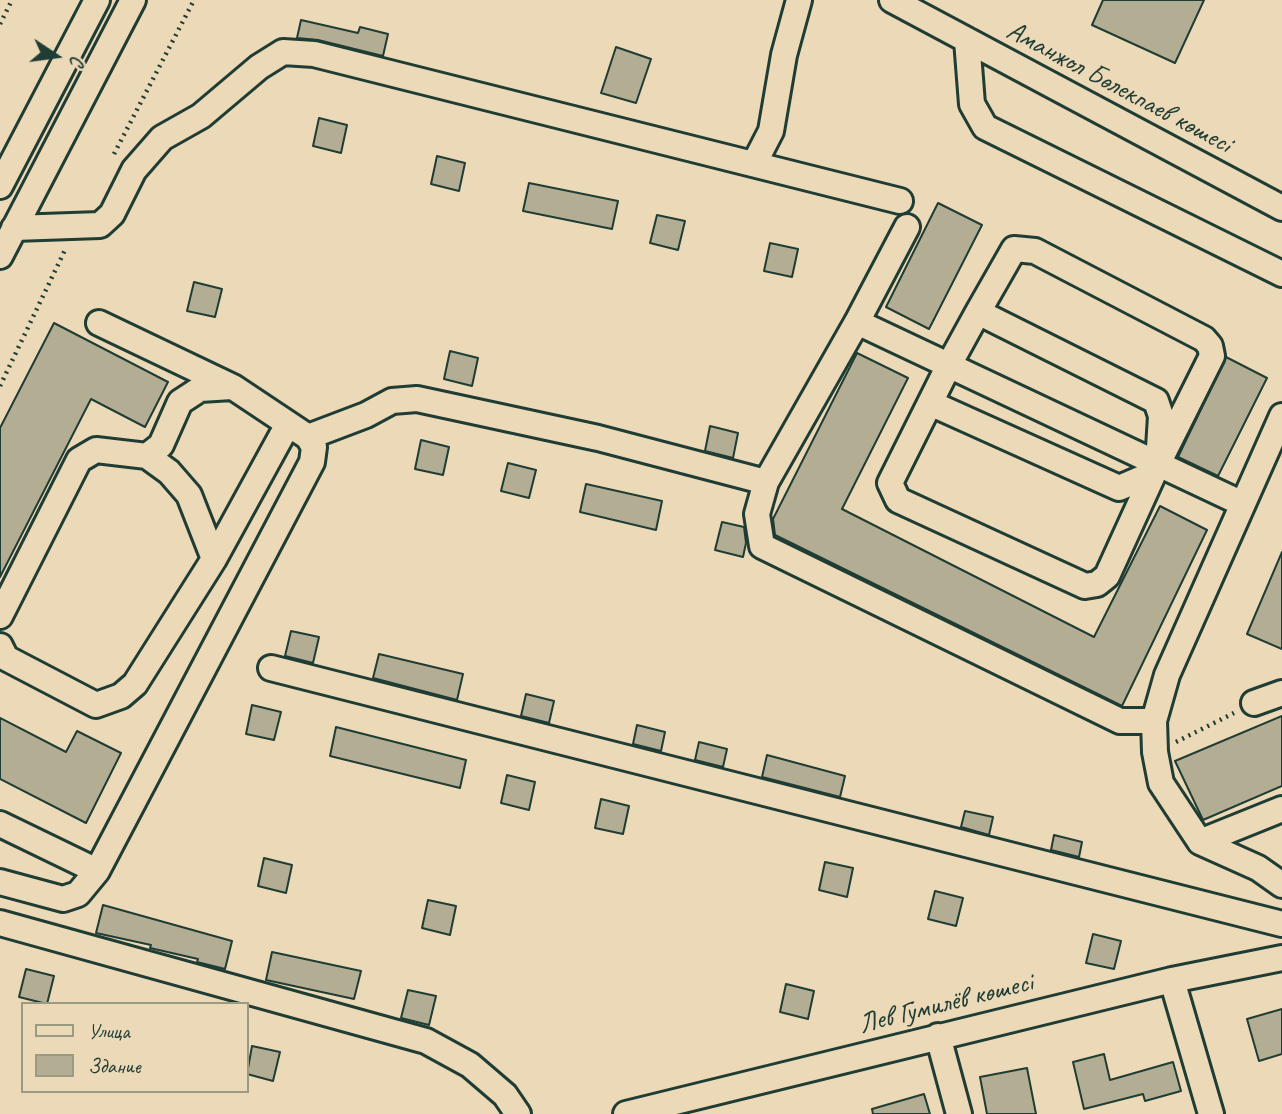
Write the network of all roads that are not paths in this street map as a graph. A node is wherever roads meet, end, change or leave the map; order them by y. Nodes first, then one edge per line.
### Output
1 (96, 0) edge
2 (134, 0) edge
3 (799, 0) edge
4 (892, 0) edge
5 (967, 40) junction
6 (754, 164) junction
7 (0, 186) edge
8 (900, 201) dead end
9 (1282, 208) edge
10 (907, 227) dead end
11 (14, 228) junction
12 (0, 256) edge
13 (1282, 274) edge
14 (978, 312) junction
15 (857, 322) junction
16 (99, 323) dead end
17 (950, 363) junction
18 (233, 387) junction
19 (930, 403) junction
20 (1282, 416) edge
21 (298, 430) junction
22 (148, 456) junction
23 (1156, 469) junction
24 (766, 482) junction
25 (1243, 504) junction
26 (214, 559) junction
27 (0, 616) edge
28 (0, 646) edge
29 (271, 668) dead end
30 (1282, 693) edge
31 (1254, 704) road end
32 (1154, 720) junction
33 (1282, 809) edge
34 (0, 824) edge
35 (1200, 842) junction
36 (97, 872) junction
37 (0, 882) edge
38 (1282, 885) edge
39 (0, 923) edge
40 (1282, 924) edge
41 (1282, 958) edge
42 (1172, 980) junction
43 (938, 1036) junction
44 (518, 1114) edge
45 (629, 1114) edge
46 (959, 1114) edge
47 (1211, 1114) edge

1 - 7 street
2 - 11 street
3 - 6 street
4 - 5 street, Аманжол Бөлекпаев көшесі
5 - 9 street, Аманжол Бөлекпаев көшесі
5 - 13 street
6 - 8 street
6 - 11 street
10 - 15 street
11 - 12 street
14 - 17 street
14 - 23 street
14 - 23 street
15 - 17 street
15 - 24 street
16 - 18 street
17 - 19 street
17 - 23 street
18 - 21 street
18 - 22 street
19 - 23 street
19 - 23 street
20 - 25 street
21 - 24 street
21 - 26 street
21 - 36 street
22 - 26 street
22 - 27 street
23 - 25 street
24 - 32 street
25 - 32 street
26 - 28 street
29 - 40 street
30 - 31 street
32 - 35 street
33 - 35 street
34 - 36 street
35 - 38 street
36 - 37 street
39 - 44 street
41 - 42 street, Лев Гумилёв көшесі
42 - 43 street, Лев Гумилёв көшесі
42 - 47 street
43 - 45 street, Лев Гумилёв көшесі
43 - 46 street

